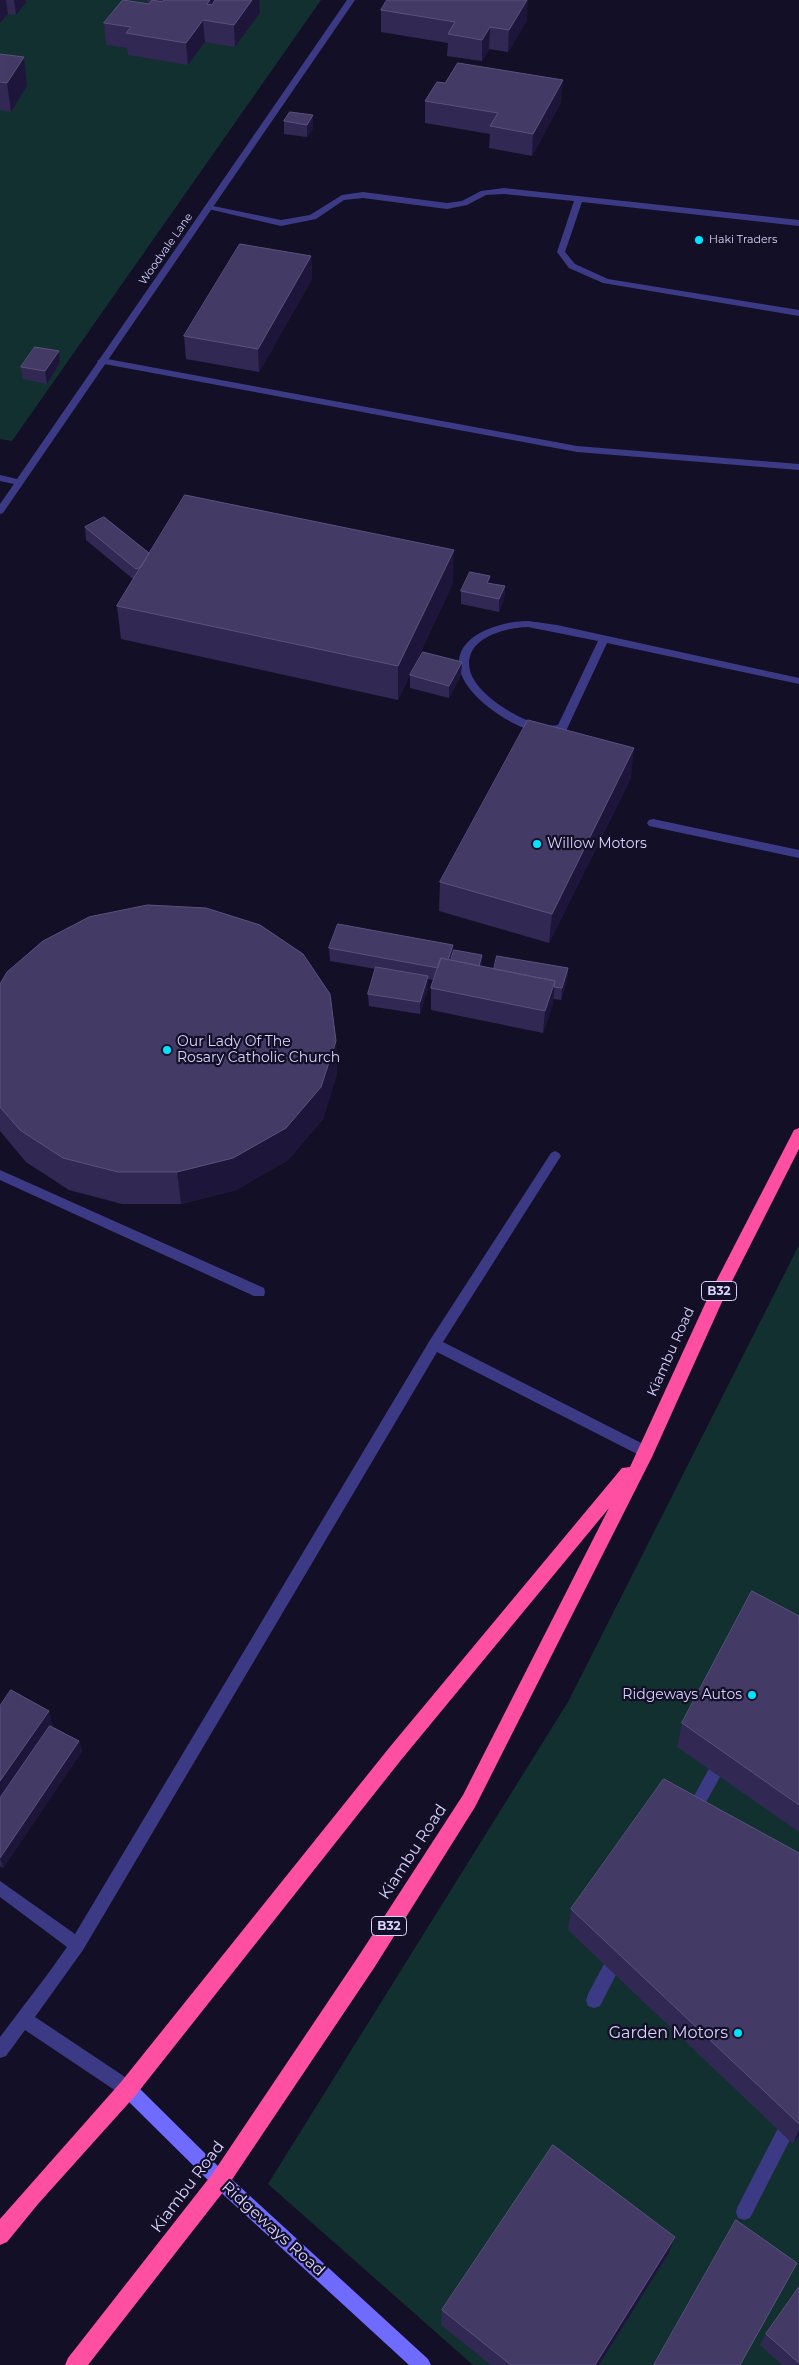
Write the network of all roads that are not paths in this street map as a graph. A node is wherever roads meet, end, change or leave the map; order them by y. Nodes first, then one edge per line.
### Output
1 (350, 0) edge
2 (579, 199) junction
3 (208, 208) junction
4 (799, 223) edge
5 (799, 313) edge
6 (102, 361) junction
7 (799, 467) edge
8 (0, 478) edge
9 (18, 482) junction
10 (0, 511) edge
11 (604, 639) junction
12 (799, 681) edge
13 (653, 823) dead end
14 (799, 854) edge
15 (799, 1134) edge
16 (555, 1156) dead end
17 (0, 1175) edge
18 (259, 1292) dead end
19 (435, 1344) junction
20 (646, 1452) junction
21 (727, 1750) edge
22 (685, 1828) edge
23 (0, 1888) edge
24 (625, 1940) edge
25 (76, 1945) junction
26 (594, 2000) dead end
27 (24, 2020) junction
28 (0, 2050) edge
29 (128, 2089) junction
30 (799, 2105) edge
31 (220, 2180) junction
32 (744, 2212) dead end
33 (0, 2235) edge
34 (76, 2364) edge
35 (422, 2365) edge

1 - 3 street, Woodvale Lane
2 - 3 street
2 - 4 street
2 - 5 street
3 - 6 street, Woodvale Lane
6 - 7 street
6 - 9 street, Woodvale Lane
8 - 9 street
9 - 10 street, Woodvale Lane
11 - 11 street
11 - 12 street
13 - 14 street
15 - 20 highway, Kiambu Road / B32
16 - 19 street
17 - 18 street
19 - 20 street
19 - 25 street
20 - 29 highway, Kiambu Road / B32
20 - 31 highway, Kiambu Road / B32
21 - 22 street
23 - 25 street
24 - 26 street
25 - 27 street
27 - 28 street
27 - 29 street
29 - 31 street, Ridgeways Road
29 - 33 highway, Kiambu Road / B32
30 - 32 street
31 - 34 highway, Kiambu Road / B32
31 - 35 street, Ridgeways Road

